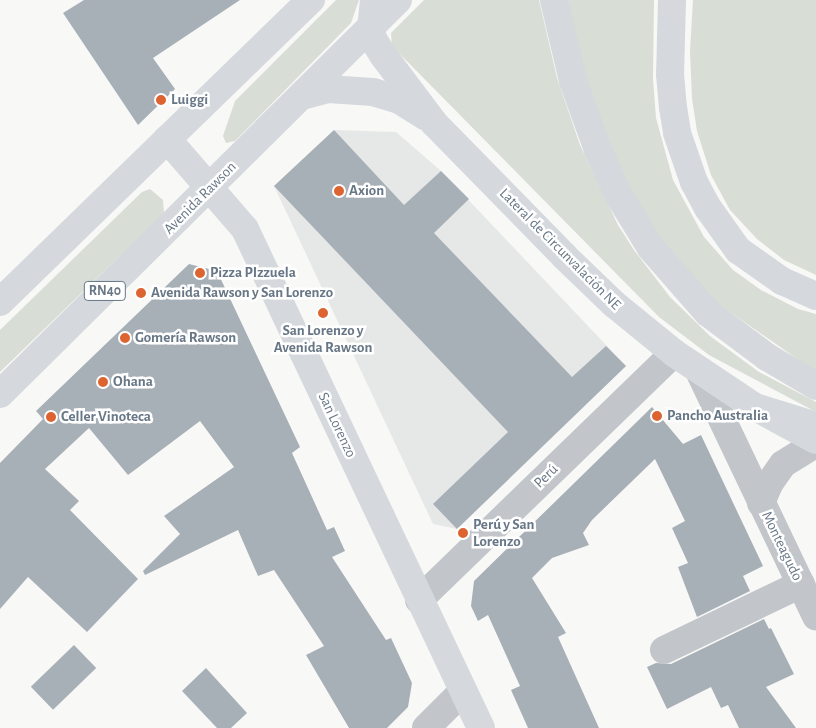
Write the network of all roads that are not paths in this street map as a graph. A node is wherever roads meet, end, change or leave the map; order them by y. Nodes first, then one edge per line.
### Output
1 (311, 0) edge
2 (374, 0) edge
3 (398, 0) edge
4 (554, 0) edge
5 (672, 0) edge
6 (371, 27) junction
7 (302, 96) junction
8 (434, 123) junction
9 (167, 139) junction
10 (210, 188) junction
11 (816, 296) edge
12 (0, 302) edge
13 (674, 353) junction
14 (699, 371) junction
15 (816, 386) edge
16 (0, 394) edge
17 (755, 407) junction
18 (816, 426) edge
19 (816, 441) edge
20 (761, 502) junction
21 (801, 584) junction
22 (419, 600) junction
23 (816, 616) edge
24 (664, 650) dead end
25 (463, 691) junction
26 (426, 728) edge
27 (481, 728) edge

1 - 9 main road
2 - 6 main road, Lateral de Circunvalación NE
3 - 6 main road, Avenida Rawson / RN40
4 - 15 main road
5 - 11 main road
6 - 7 main road, Avenida Rawson / RN40
6 - 8 main road, Lateral de Circunvalación NE
7 - 8 main road
7 - 10 main road, Avenida Rawson / RN40
8 - 13 main road, Lateral de Circunvalación NE
9 - 10 main road, San Lorenzo
9 - 12 main road
10 - 16 main road, Avenida Rawson / RN40
10 - 22 main road, San Lorenzo
13 - 14 main road, Lateral de Circunvalación NE
13 - 22 street, Perú
14 - 17 main road, Lateral de Circunvalación NE
14 - 20 street, Monteagudo
17 - 18 main road
17 - 19 main road, Lateral de Circunvalación NE
19 - 20 street, Monteagudo
20 - 21 street, Monteagudo
21 - 23 street, Monteagudo
21 - 24 street
22 - 25 main road, San Lorenzo
25 - 26 street
25 - 27 main road, San Lorenzo

